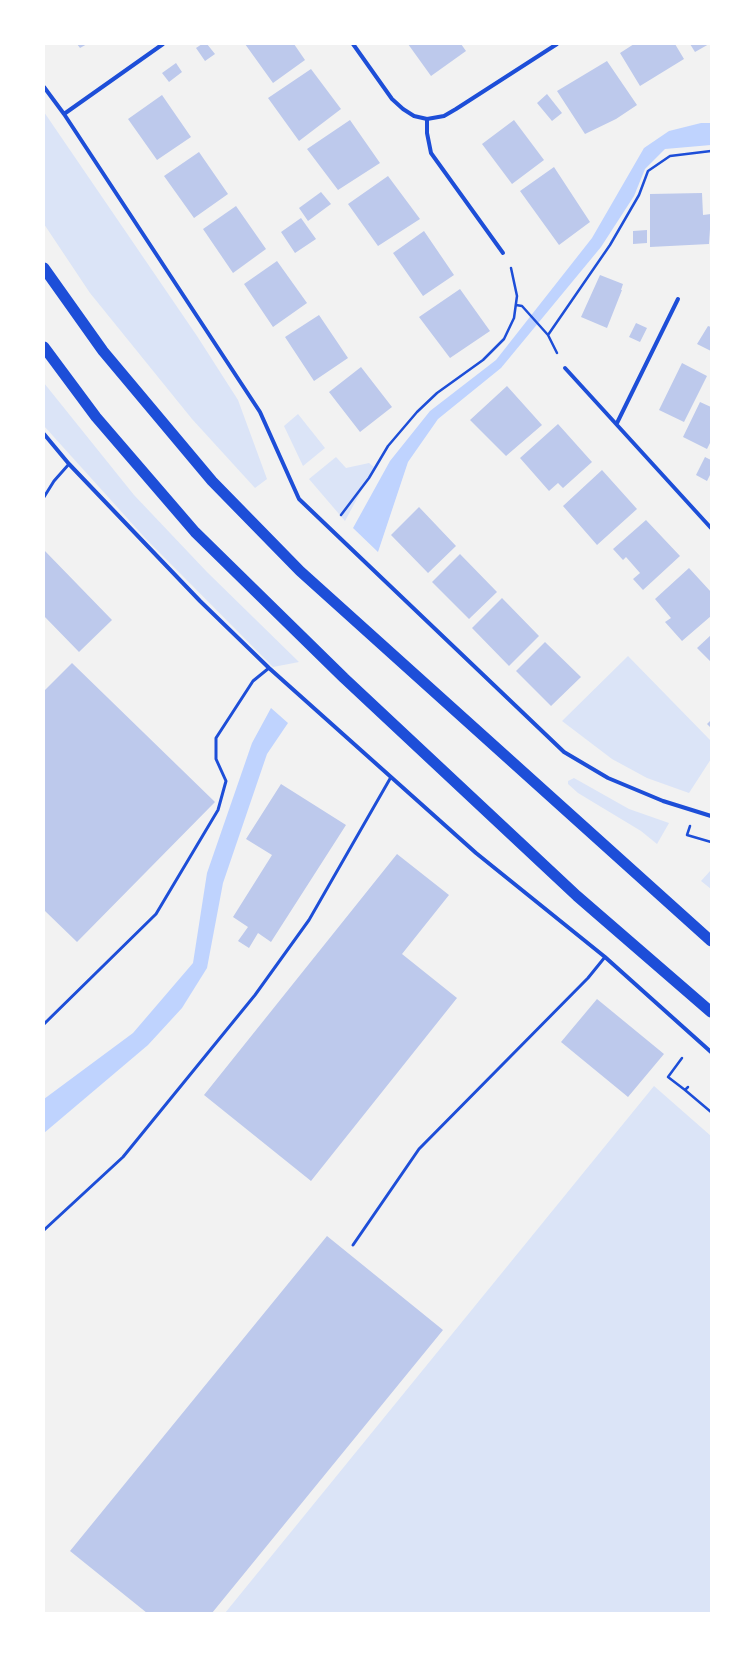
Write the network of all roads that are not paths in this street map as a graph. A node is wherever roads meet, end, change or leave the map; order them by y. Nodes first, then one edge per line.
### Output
1 (163, 44) edge
2 (353, 44) edge
3 (557, 44) edge
4 (44, 87) edge
5 (64, 114) junction
6 (427, 119) junction
7 (503, 253) road end
8 (44, 268) edge
9 (678, 299) dead end
10 (44, 347) edge
11 (565, 368) road end
12 (617, 423) junction
13 (44, 434) edge
14 (69, 464) junction
15 (44, 496) edge
16 (711, 528) edge
17 (269, 668) junction
18 (390, 777) junction
19 (711, 816) edge
20 (711, 941) edge
21 (605, 957) junction
22 (711, 1012) edge
23 (44, 1024) edge
24 (711, 1052) edge
25 (44, 1230) edge
26 (353, 1245) dead end

1 - 5 street
2 - 6 street
3 - 6 street
4 - 5 street
5 - 19 street
6 - 7 street
8 - 20 highway
9 - 12 street
10 - 22 highway
11 - 12 street
12 - 16 street
13 - 14 street
14 - 15 lane
14 - 17 street
17 - 18 street
17 - 23 lane
18 - 21 street
18 - 25 lane
21 - 24 street
21 - 26 lane

